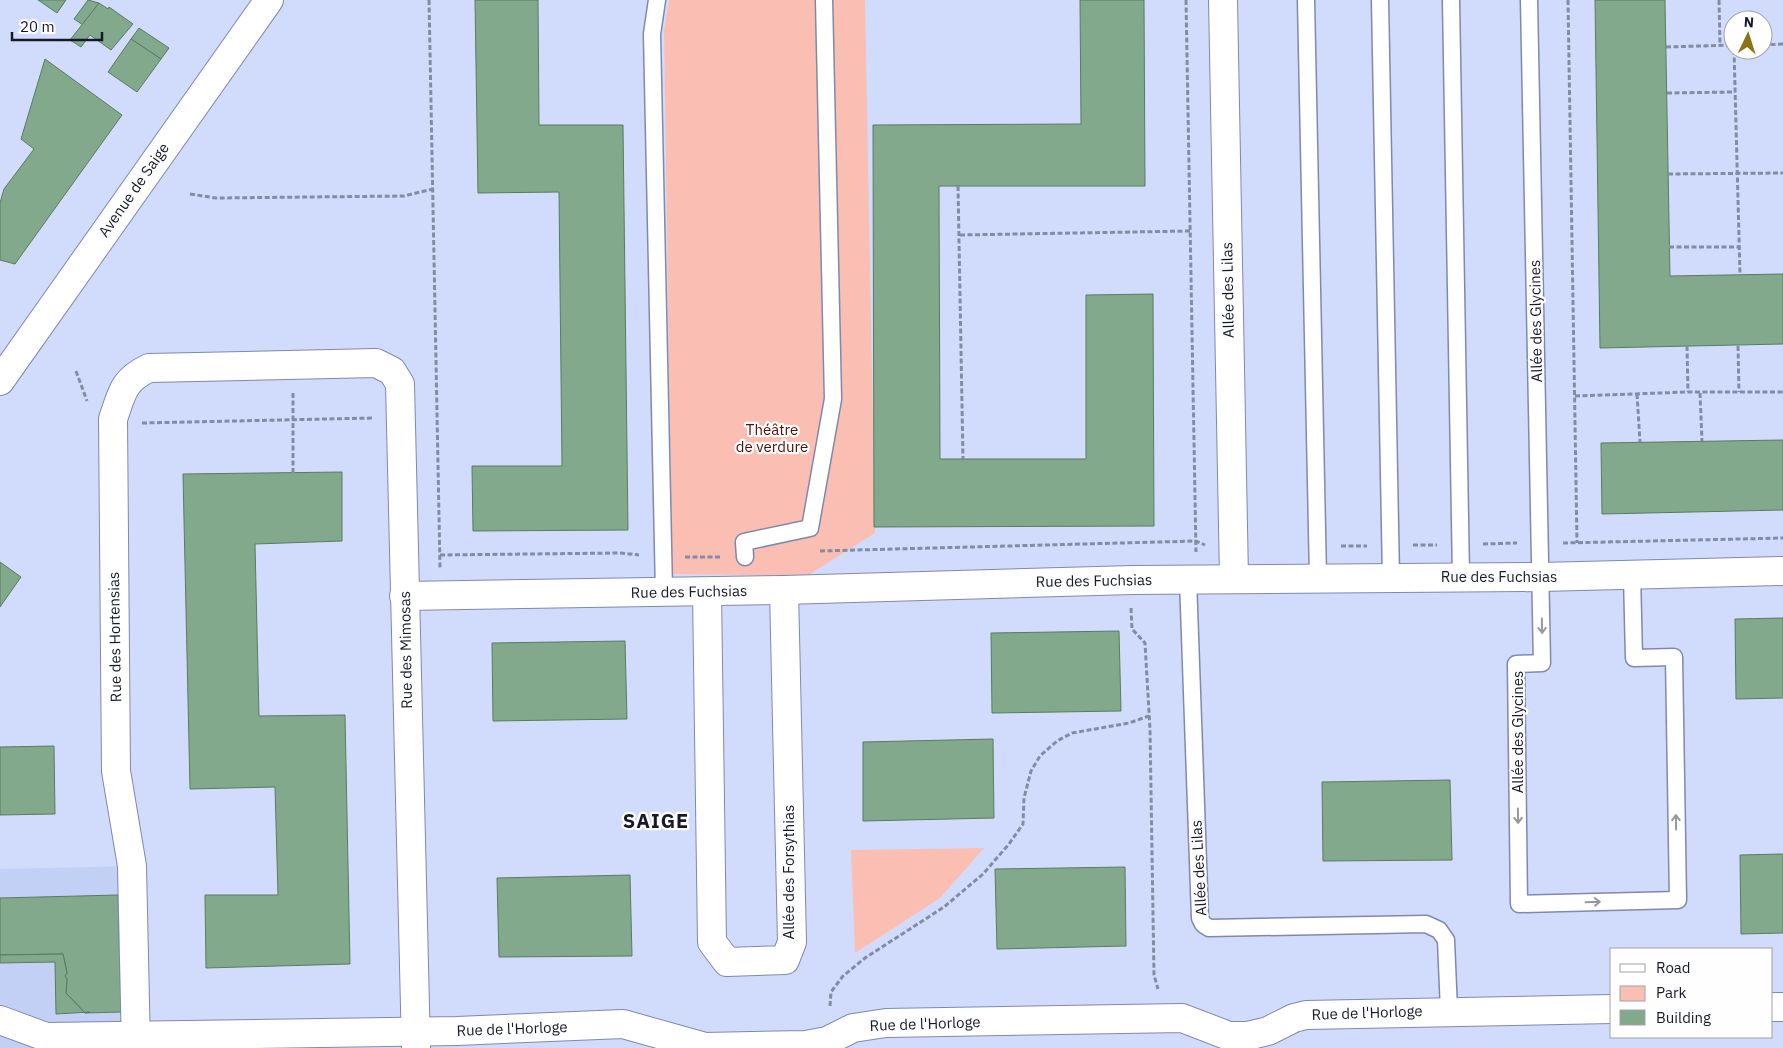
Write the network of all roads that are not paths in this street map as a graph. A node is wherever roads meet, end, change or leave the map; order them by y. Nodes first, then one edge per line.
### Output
1 (269, 0) edge
2 (657, 0) edge
3 (824, 0) edge
4 (1223, 0) edge
5 (1306, 0) edge
6 (1380, 0) edge
7 (1451, 0) edge
8 (1529, 0) edge
9 (285, 365) joint
10 (0, 381) edge
11 (745, 557) dead end
12 (1783, 571) edge
13 (1632, 575) junction
14 (1461, 577) junction
15 (1541, 577) junction
16 (1318, 578) junction
17 (1391, 578) junction
18 (1193, 579) junction
19 (1234, 579) junction
20 (784, 590) junction
21 (664, 592) junction
22 (707, 592) junction
23 (404, 596) junction
24 (1610, 1009) edge
25 (1449, 1011) junction
26 (0, 1020) edge
27 (415, 1040) edge
28 (136, 1042) edge

1 - 10 street, Avenue de Saige
2 - 21 lane
3 - 11 lane
4 - 19 street, Allée des Lilas
5 - 16 lane
6 - 17 lane
7 - 14 lane
8 - 15 lane, Allée des Glycines
9 - 23 street, Rue des Mimosas
9 - 28 street, Rue des Hortensias
12 - 13 street, Rue des Fuchsias
13 - 15 street, Rue des Fuchsias
15 -> 13 lane, Allée des Glycines
14 - 15 street, Rue des Fuchsias
14 - 17 street, Rue des Fuchsias
16 - 17 street, Rue des Fuchsias
16 - 19 street, Rue des Fuchsias
18 - 19 street, Rue des Fuchsias
18 - 20 street, Rue des Fuchsias
18 - 25 lane, Allée des Lilas
20 - 22 street, Rue des Fuchsias
20 - 22 street, Allée des Forsythias
21 - 22 street, Rue des Fuchsias
21 - 23 street, Rue des Fuchsias
23 - 27 street, Rue des Mimosas
24 - 25 street, Rue de l'Horloge
25 - 27 street, Rue de l'Horloge
26 - 28 street, Rue de l'Horloge
27 - 28 street, Rue de l'Horloge

